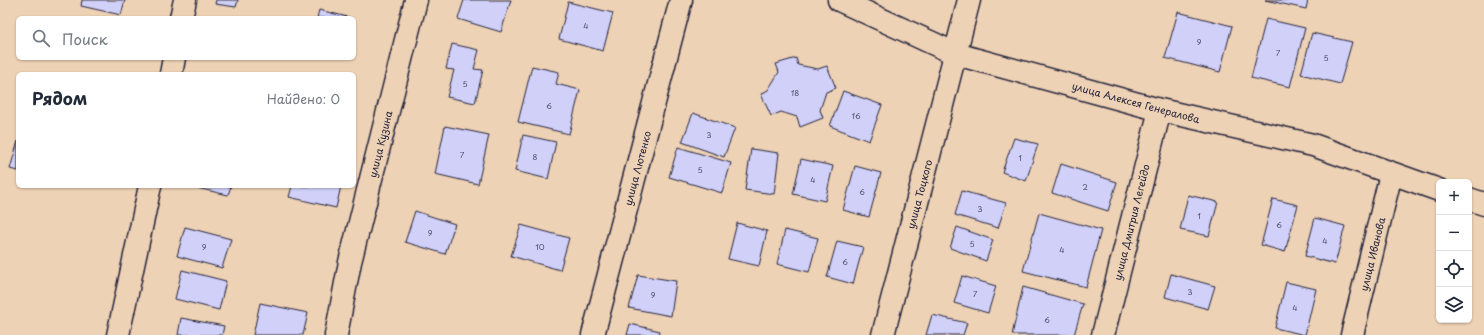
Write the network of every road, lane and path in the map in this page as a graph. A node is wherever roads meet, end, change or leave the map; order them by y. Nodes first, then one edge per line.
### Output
1 (185, 0) edge
2 (416, 0) edge
3 (682, 0) edge
4 (839, 0) edge
5 (969, 0) edge
6 (181, 16) edge
7 (956, 54) junction
8 (174, 60) edge
9 (171, 72) edge
10 (1160, 110) junction
11 (1392, 174) junction
12 (150, 188) edge
13 (1436, 189) edge
14 (1472, 200) edge
15 (1484, 204) edge
16 (118, 335) edge
17 (336, 335) edge
18 (593, 335) edge
19 (882, 335) edge
20 (1102, 335) edge
21 (1352, 335) edge

1 - 6 street
2 - 17 street, улица Кузина
3 - 18 street, улица Лютенко
4 - 7 street, улица Алексея Генералова
5 - 7 street, улица Тоцкого
7 - 10 street, улица Алексея Генералова
7 - 19 street, улица Тоцкого
8 - 9 street
10 - 11 street, улица Алексея Генералова
10 - 20 street, улица Дмитрия Легейдо
11 - 13 street, улица Алексея Генералова
11 - 21 street, улица Иванова
12 - 16 street
14 - 15 street

